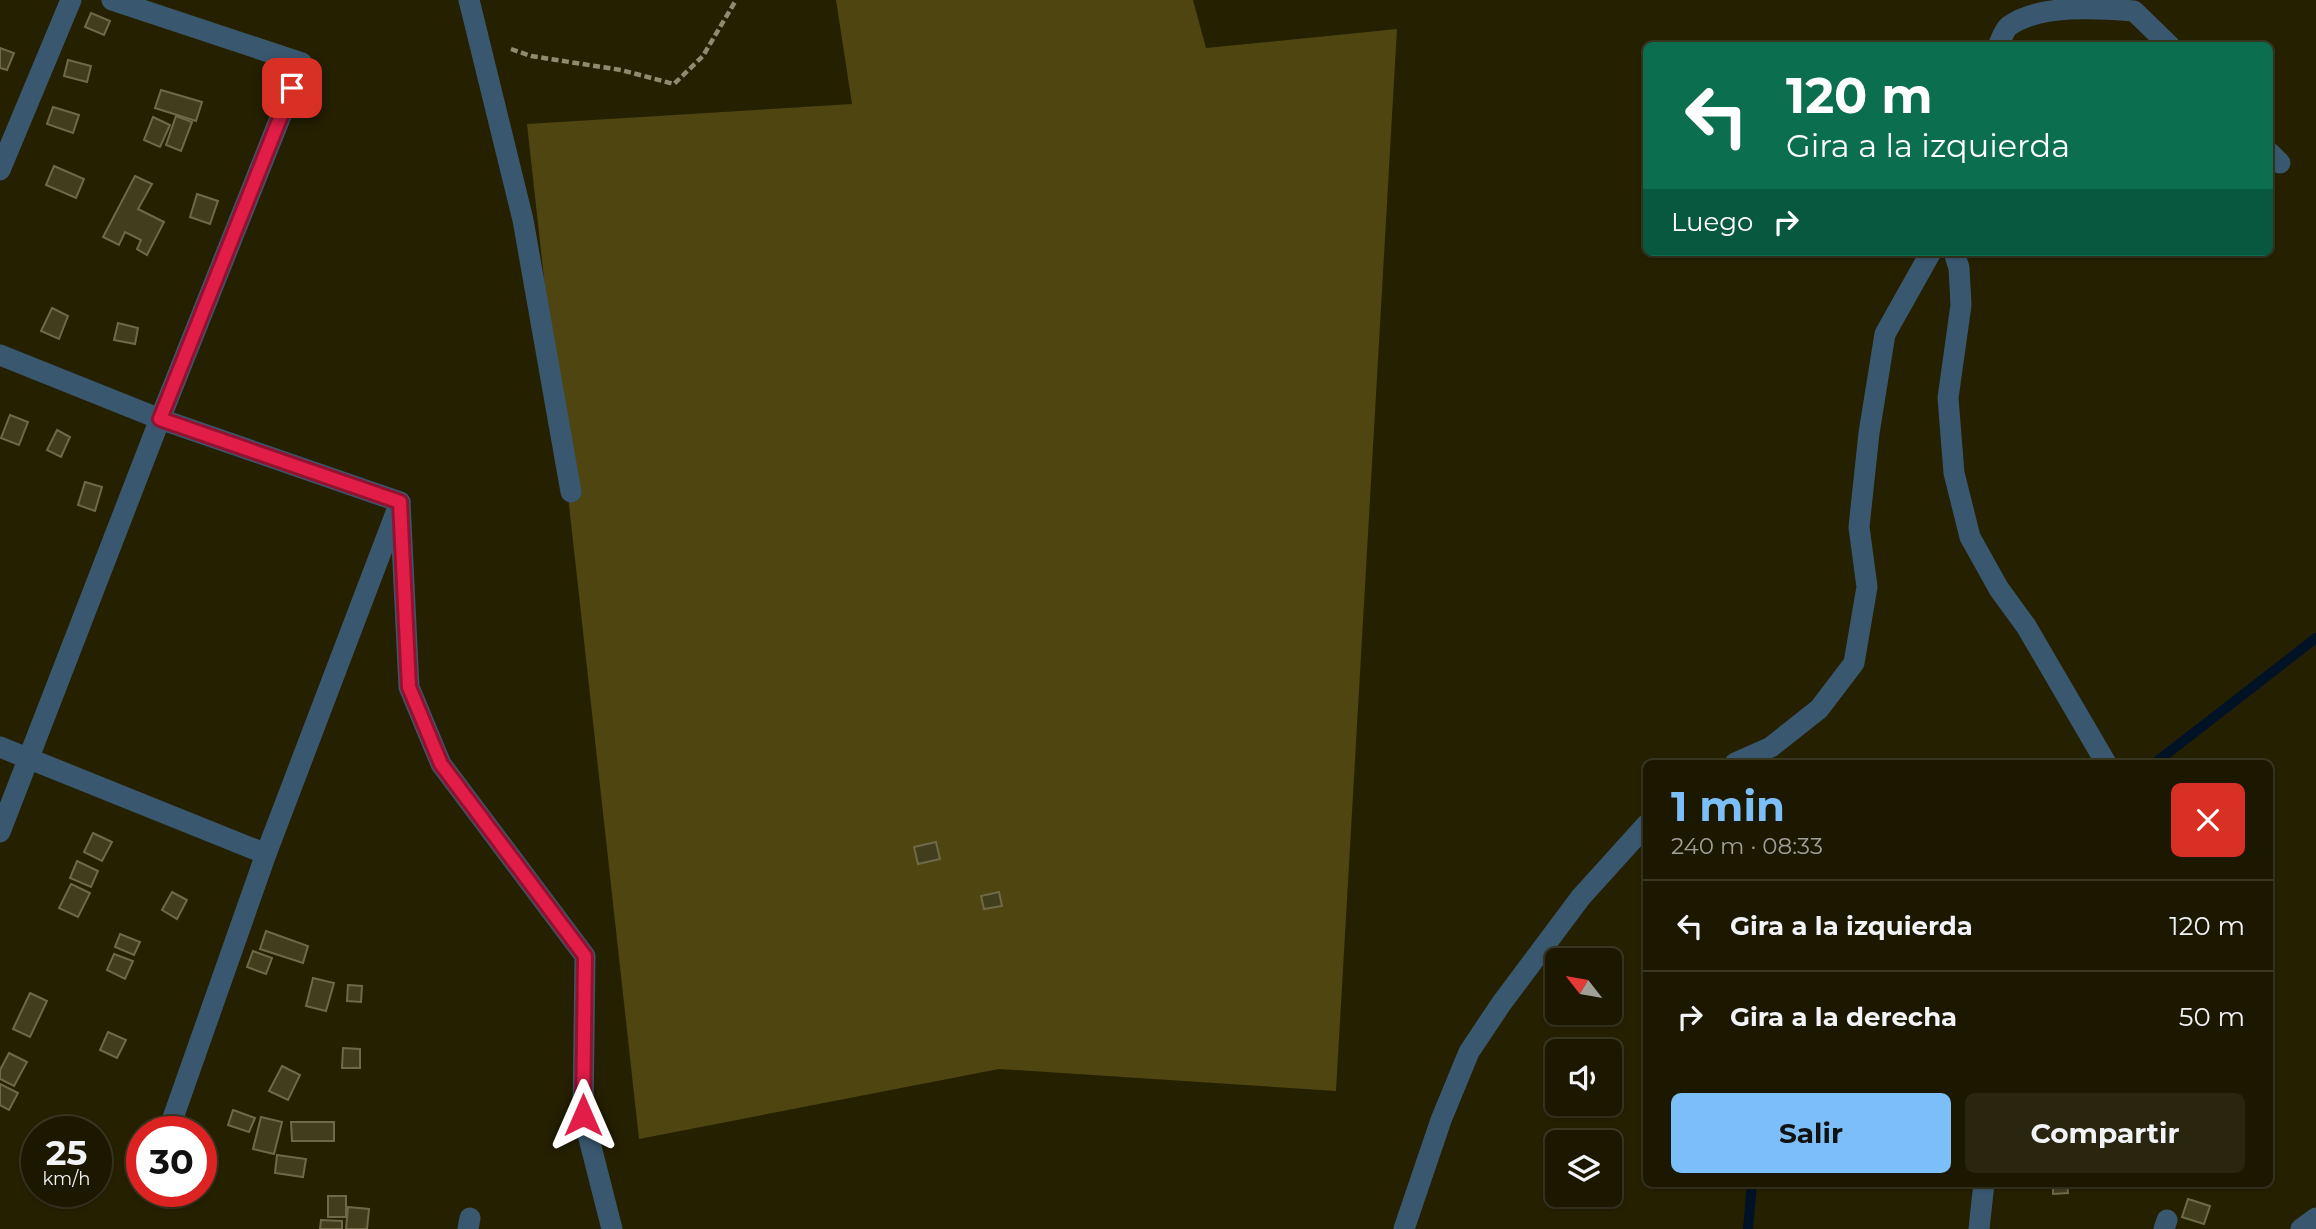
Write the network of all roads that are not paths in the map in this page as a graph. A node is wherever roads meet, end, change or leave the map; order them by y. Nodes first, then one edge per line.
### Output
1 (71, 0) edge
2 (112, 0) edge
3 (469, 0) edge
4 (2000, 42) edge
5 (2166, 42) edge
6 (0, 170) edge
7 (1929, 256) edge
8 (1955, 256) edge
9 (0, 355) edge
10 (160, 419) junction
11 (571, 492) dead end
12 (400, 502) junction
13 (0, 747) edge
14 (27, 759) junction
15 (1742, 760) edge
16 (2104, 760) edge
17 (1643, 828) edge
18 (0, 832) edge
19 (267, 854) junction
20 (174, 1116) edge
21 (1984, 1187) edge
22 (2316, 1218) edge
23 (612, 1229) edge
24 (1404, 1229) edge
25 (1979, 1229) edge
26 (2301, 1229) edge

1 - 6 street
2 - 10 street
3 - 11 street
4 - 5 street
7 - 15 street
8 - 16 street
9 - 10 street
10 - 12 street
10 - 14 street
12 - 19 street
12 - 23 street
13 - 14 street
14 - 18 street
14 - 19 street
17 - 24 street
19 - 20 street
21 - 25 street
22 - 26 street

